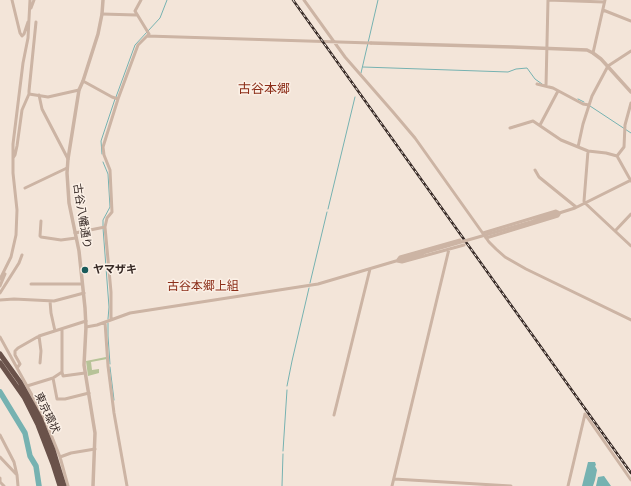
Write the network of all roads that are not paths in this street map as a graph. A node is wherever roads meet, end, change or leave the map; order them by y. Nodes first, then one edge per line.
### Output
1 (12, 0) edge
2 (30, 0) edge
3 (34, 0) edge
4 (103, 0) edge
5 (141, 0) edge
6 (304, 0) edge
7 (548, 0) edge
8 (605, 1) edge
9 (30, 9) junction
10 (603, 10) junction
11 (102, 14) junction
12 (136, 15) junction
13 (30, 18) junction
14 (631, 21) edge
15 (36, 22) dead end
16 (147, 36) junction
17 (335, 42) junction
18 (371, 43) joint
19 (547, 48) junction
20 (631, 51) edge
21 (593, 53) junction
22 (608, 66) junction
23 (83, 81) junction
24 (537, 84) dead end
25 (546, 86) junction
26 (79, 90) junction
27 (558, 91) junction
28 (631, 92) edge
29 (30, 94) junction
30 (38, 95) junction
31 (118, 99) junction
32 (631, 103) edge
33 (589, 105) junction
34 (540, 125) junction
35 (510, 128) dead end
36 (578, 147) junction
37 (588, 151) junction
38 (617, 156) junction
39 (13, 158) junction
40 (68, 159) junction
41 (67, 168) junction
42 (535, 170) dead end
43 (631, 180) edge
44 (25, 188) dead end
45 (585, 203) junction
46 (576, 207) junction
47 (560, 213) junction
48 (631, 214) edge
49 (41, 221) dead end
50 (105, 227) junction
51 (614, 231) junction
52 (75, 233) junction
53 (483, 233) junction
54 (76, 238) junction
55 (486, 238) junction
56 (460, 240) dead end
57 (464, 245) dead end
58 (631, 246) edge
59 (449, 249) junction
60 (22, 255) dead end
61 (397, 261) junction
62 (370, 269) junction
63 (5, 271) junction
64 (0, 279) edge
65 (31, 284) dead end
66 (82, 284) junction
67 (0, 286) edge
68 (0, 293) edge
69 (84, 293) junction
70 (0, 300) edge
71 (50, 301) junction
72 (111, 320) junction
73 (631, 320) edge
74 (86, 321) junction
75 (105, 322) junction
76 (86, 327) junction
77 (62, 328) junction
78 (55, 331) junction
79 (39, 336) junction
80 (0, 338) edge
81 (0, 354) edge
82 (0, 363) edge
83 (40, 363) dead end
84 (17, 368) junction
85 (62, 372) junction
86 (85, 373) junction
87 (53, 378) junction
88 (27, 386) junction
89 (88, 393) junction
90 (334, 415) dead end
91 (0, 435) edge
92 (95, 449) junction
93 (0, 457) edge
94 (57, 461) junction
95 (17, 475) junction
96 (0, 478) edge
97 (394, 479) junction
98 (631, 480) edge
99 (4, 486) edge
100 (18, 486) edge
101 (60, 486) edge
102 (64, 486) edge
103 (68, 486) edge
104 (93, 486) edge
105 (128, 486) edge
106 (392, 486) edge
107 (511, 486) edge
108 (568, 486) edge

1 - 13 street
2 - 9 street
3 - 9 street
4 - 11 street, 古谷八幡通り
5 - 12 street
6 - 17 street
7 - 8 street
7 - 19 street
8 - 10 street
9 - 13 street
10 - 14 street
10 - 21 street
11 - 12 street
11 - 23 street, 古谷八幡通り
12 - 16 street
13 - 39 street
15 - 29 street
16 - 17 street
16 - 31 street
17 - 18 street
17 - 53 street
18 - 19 street
19 - 21 street
19 - 25 street
20 - 22 street
21 - 22 street
22 - 28 street
22 - 33 street
23 - 26 street, 古谷八幡通り
23 - 31 street
24 - 25 street
25 - 27 street
26 - 30 street
26 - 40 street, 古谷八幡通り
27 - 33 street
27 - 34 street
29 - 30 street
29 - 39 street
30 - 40 street
31 - 50 street
32 - 38 street
33 - 36 street
34 - 35 street
34 - 36 street
36 - 37 street
37 - 38 street
37 - 45 street
38 - 43 street
39 - 63 street
40 - 41 street, 古谷八幡通り
41 - 44 street
41 - 52 street, 古谷八幡通り
42 - 46 street
43 - 45 street
45 - 46 street
45 - 51 street
46 - 47 street
47 - 53 street
47 - 55 street
47 - 61 street, bridge
48 - 51 street
49 - 54 street
50 - 52 street
50 - 72 street
51 - 58 street
52 - 54 street, 古谷八幡通り
53 - 55 street
54 - 66 street, 古谷八幡通り
55 - 73 street
56 - 61 street
57 - 59 street
59 - 61 street
59 - 97 street
60 - 68 street
61 - 62 street
62 - 72 street
62 - 90 street
63 - 64 street
63 - 67 street
65 - 66 street
66 - 69 street, 古谷八幡通り
69 - 71 street
69 - 74 street, 古谷八幡通り
70 - 71 street
71 - 78 street
72 - 75 street
74 - 76 street, 古谷八幡通り
74 - 77 street
75 - 76 street
75 - 105 street
76 - 86 street, 古谷八幡通り
77 - 78 street
77 - 85 street
78 - 79 street
79 - 83 street
79 - 84 street
80 - 84 street
81 - 94 highway, 東京環状
82 - 94 highway, 東京環状
84 - 88 street
85 - 86 street
85 - 87 street
86 - 89 street, 古谷八幡通り
87 - 88 street
87 - 89 street
88 - 94 street
89 - 92 street, 古谷八幡通り
91 - 95 street
92 - 94 street
92 - 104 street, 古谷八幡通り
93 - 95 street
94 - 101 highway, 東京環状
94 - 102 highway, 東京環状
94 - 103 street
95 - 100 street
96 - 99 street
97 - 106 street
97 - 107 street
98 - 108 street

